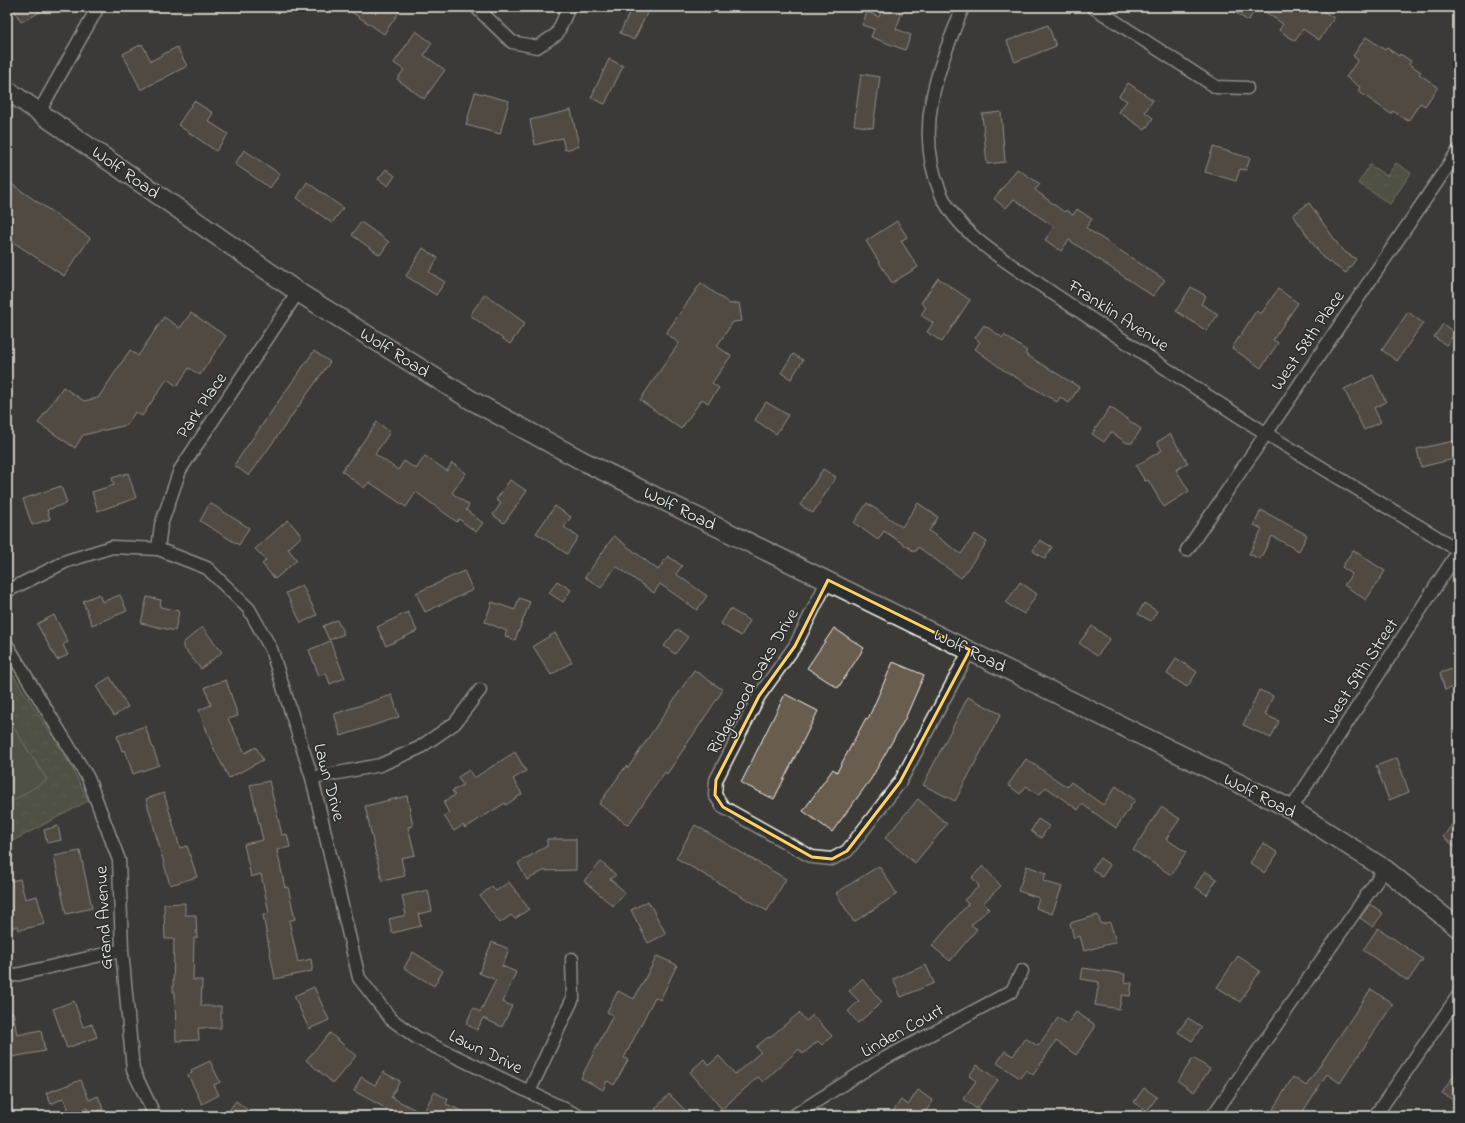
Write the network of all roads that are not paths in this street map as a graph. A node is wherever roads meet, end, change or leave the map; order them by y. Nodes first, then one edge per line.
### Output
1 (98, 7) edge
2 (476, 7) edge
3 (568, 7) edge
4 (963, 7) edge
5 (1094, 7) edge
6 (1247, 88) dead end
7 (7, 90) edge
8 (38, 112) junction
9 (1458, 151) edge
10 (298, 292) junction
11 (1265, 433) junction
12 (158, 550) junction
13 (1187, 550) dead end
14 (1458, 551) edge
15 (828, 580) junction
16 (7, 591) edge
17 (7, 644) edge
18 (970, 650) junction
19 (480, 690) dead end
20 (312, 778) junction
21 (1291, 810) junction
22 (1385, 869) junction
23 (1458, 928) edge
24 (122, 950) junction
25 (572, 959) dead end
26 (1022, 971) dead end
27 (7, 977) edge
28 (1458, 996) edge
29 (529, 1092) junction
30 (1214, 1114) dead end
31 (155, 1116) edge
32 (580, 1116) edge
33 (793, 1116) edge
34 (1375, 1116) edge

1 - 8 street
2 - 3 street
4 - 11 street, Franklin Avenue
5 - 6 street
7 - 8 main road, Wolf Road
8 - 10 main road, Wolf Road
9 - 11 street, West 58th Place
10 - 12 street, Park Place
10 - 15 main road, Wolf Road
11 - 13 street, West 58th Place
11 - 14 street, Franklin Avenue
12 - 16 street, Lawn Drive
12 - 20 street, Lawn Drive
14 - 21 street, West 59th Street
15 - 18 main road, Wolf Road
15 - 18 street, Ridgewood Oaks Drive
17 - 24 street, Grand Avenue
18 - 21 main road, Wolf Road
19 - 20 street
20 - 29 street, Lawn Drive
21 - 22 main road, Wolf Road
22 - 23 main road, Wolf Road
22 - 30 street
24 - 27 street
24 - 31 street, Grand Avenue
25 - 29 street
26 - 33 street, Linden Court
28 - 34 street
29 - 32 street, Lawn Drive

